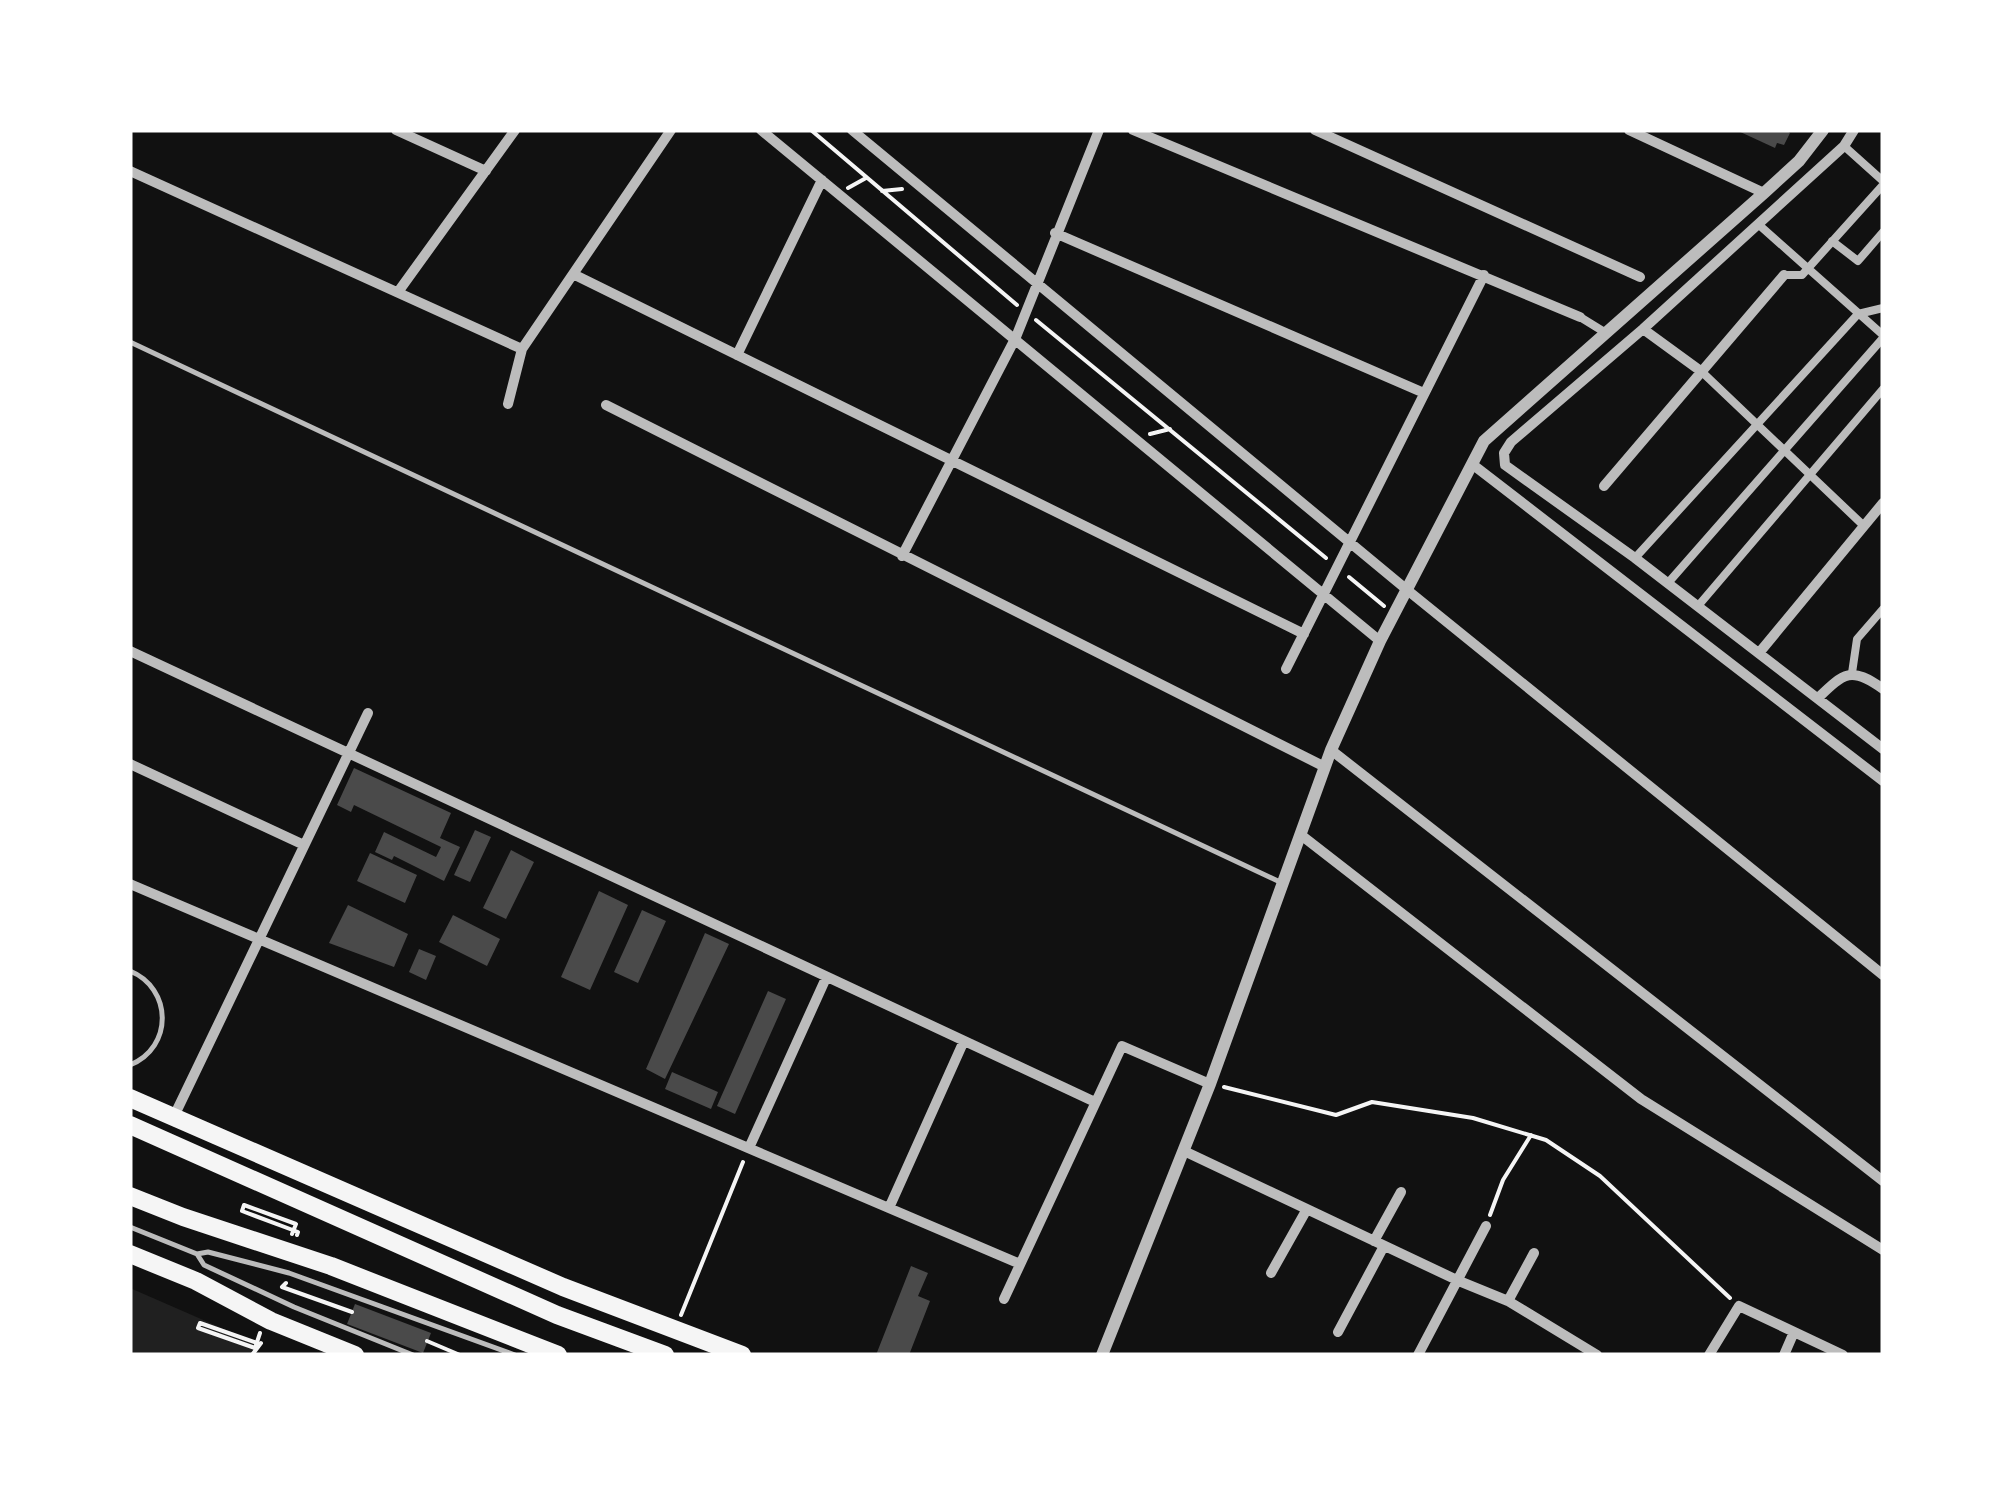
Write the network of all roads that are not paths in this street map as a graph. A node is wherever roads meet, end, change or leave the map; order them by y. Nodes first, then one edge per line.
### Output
1 (396, 130) edge
2 (515, 130) edge
3 (671, 130) edge
4 (761, 130) edge
5 (852, 130) edge
6 (1099, 130) edge
7 (1133, 130) edge
8 (1315, 130) edge
9 (1629, 130) edge
10 (1823, 130) edge
11 (1854, 130) edge
12 (1844, 146) junction
13 (486, 170) junction
14 (130, 171) edge
15 (822, 180) junction
16 (1883, 183) edge
17 (1764, 193) junction
18 (1758, 224) junction
19 (1883, 232) edge
20 (1055, 233) junction
21 (1832, 241) junction
22 (1808, 269) junction
23 (573, 274) junction
24 (1484, 275) junction
25 (1784, 276) joint
26 (1640, 277) joint
27 (1039, 282) junction
28 (1659, 287) junction
29 (398, 292) junction
30 (1883, 308) edge
31 (1858, 314) junction
32 (1580, 318) joint
33 (1643, 329) junction
34 (1606, 333) junction
35 (1883, 336) edge
36 (1016, 337) junction
37 (130, 342) edge
38 (522, 349) junction
39 (737, 355) junction
40 (1702, 372) junction
41 (1883, 389) edge
42 (1424, 392) junction
43 (508, 404) dead end
44 (606, 405) dead end
45 (1757, 424) junction
46 (1784, 450) junction
47 (951, 459) junction
48 (1472, 464) junction
49 (1810, 475) junction
50 (1604, 486) dead end
51 (1883, 504) edge
52 (1864, 526) junction
53 (1350, 542) junction
54 (902, 556) junction
55 (1634, 558) junction
56 (1668, 583) junction
57 (1406, 589) junction
58 (1324, 594) junction
59 (1698, 606) junction
60 (1883, 609) edge
61 (1304, 634) junction
62 (1380, 640) junction
63 (130, 651) edge
64 (1759, 652) junction
65 (1286, 669) dead end
66 (1852, 673) junction
67 (1883, 689) edge
68 (1818, 698) junction
69 (368, 713) dead end
70 (1883, 749) edge
71 (1331, 750) junction
72 (348, 754) junction
73 (130, 764) edge
74 (1325, 767) junction
75 (1883, 781) edge
76 (1301, 835) junction
77 (304, 845) junction
78 (130, 884) edge
79 (1283, 884) junction
80 (259, 940) junction
81 (130, 971) edge
82 (1883, 975) edge
83 (826, 978) junction
84 (963, 1043) junction
85 (130, 1065) edge
86 (1210, 1084) junction
87 (130, 1098) edge
88 (1095, 1102) junction
89 (177, 1110) dead end
90 (130, 1125) edge
91 (130, 1135) edge
92 (749, 1148) junction
93 (1184, 1151) junction
94 (1883, 1182) edge
95 (1401, 1192) dead end
96 (130, 1196) edge
97 (888, 1208) junction
98 (1307, 1210) junction
99 (1486, 1226) road end
100 (130, 1227) edge
101 (1379, 1244) junction
102 (1883, 1250) edge
103 (1534, 1253) dead end
104 (130, 1254) edge
105 (197, 1254) junction
106 (1020, 1264) junction
107 (1271, 1273) dead end
108 (1459, 1281) junction
109 (1004, 1298) dead end
110 (1508, 1300) junction
111 (1338, 1332) dead end
112 (1794, 1332) junction
113 (1419, 1352) edge
114 (355, 1355) edge
115 (413, 1355) edge
116 (515, 1355) edge
117 (558, 1355) edge
118 (666, 1355) edge
119 (742, 1355) edge
120 (1102, 1355) edge
121 (1432, 1355) edge
122 (1597, 1355) edge
123 (1709, 1355) edge
124 (1784, 1355) edge
125 (1842, 1355) edge

1 - 13 street
2 - 13 street
3 - 23 street
4 - 15 street
5 - 27 street
6 - 20 street
7 - 24 street
8 - 26 street
9 - 17 street
10 - 17 street
11 - 12 street
12 - 16 street
12 - 18 street
13 - 29 street
14 - 29 street
15 - 36 street
15 - 39 street
16 - 21 street
17 - 28 street
18 - 22 street
18 - 33 street
19 - 21 street
20 - 27 street
20 - 42 street
21 - 22 street
22 - 25 street
22 - 31 street
23 - 38 street
23 - 39 street
24 - 32 street
24 - 42 street
25 - 40 street
26 - 28 street
27 - 36 street
27 - 53 street
28 - 34 street
29 - 38 street
30 - 31 street
31 - 35 street
31 - 45 street
32 - 34 street
33 - 40 street
33 - 55 street
34 - 48 street
35 - 46 street
36 - 47 street
36 - 58 street
37 - 79 lane
38 - 43 street
39 - 47 street
40 - 45 street
40 - 50 street
41 - 49 street
42 - 53 street
44 - 54 street
45 - 46 street
45 - 55 street
46 - 49 street
46 - 56 street
47 - 54 street
47 - 61 street
48 - 57 street
48 - 75 street
49 - 52 street
49 - 59 street
51 - 52 street
52 - 64 street
53 - 57 street
53 - 58 street
54 - 74 street
55 - 56 street
56 - 59 street
57 - 62 street
57 - 82 street
58 - 61 street
58 - 62 street
59 - 64 street
60 - 66 street
61 - 65 street
62 - 71 street
63 - 72 street
64 - 68 street
66 - 67 street
66 - 68 street
68 - 70 street
69 - 72 street
71 - 74 street
71 - 94 street
72 - 77 street
72 - 83 street
73 - 77 street
74 - 76 street
76 - 79 street
76 - 102 street
77 - 80 street
78 - 80 street
79 - 86 street
80 - 89 street
80 - 92 street
81 - 85 lane
83 - 84 street
83 - 92 street
84 - 88 street
84 - 97 street
86 - 88 street
86 - 93 street
87 - 119 highway
88 - 106 street
90 - 118 highway
91 - 118 lane
92 - 97 street
93 - 98 street
93 - 120 street
95 - 101 street
96 - 117 highway
97 - 106 street
98 - 101 street
98 - 107 street
99 - 108 street
100 - 105 lane
101 - 108 street
101 - 111 street
103 - 110 street
104 - 114 highway
105 - 115 lane
105 - 116 lane
106 - 109 street
108 - 110 street
108 - 113 street
110 - 122 street
112 - 123 street
112 - 124 street
112 - 125 street
113 - 121 street

